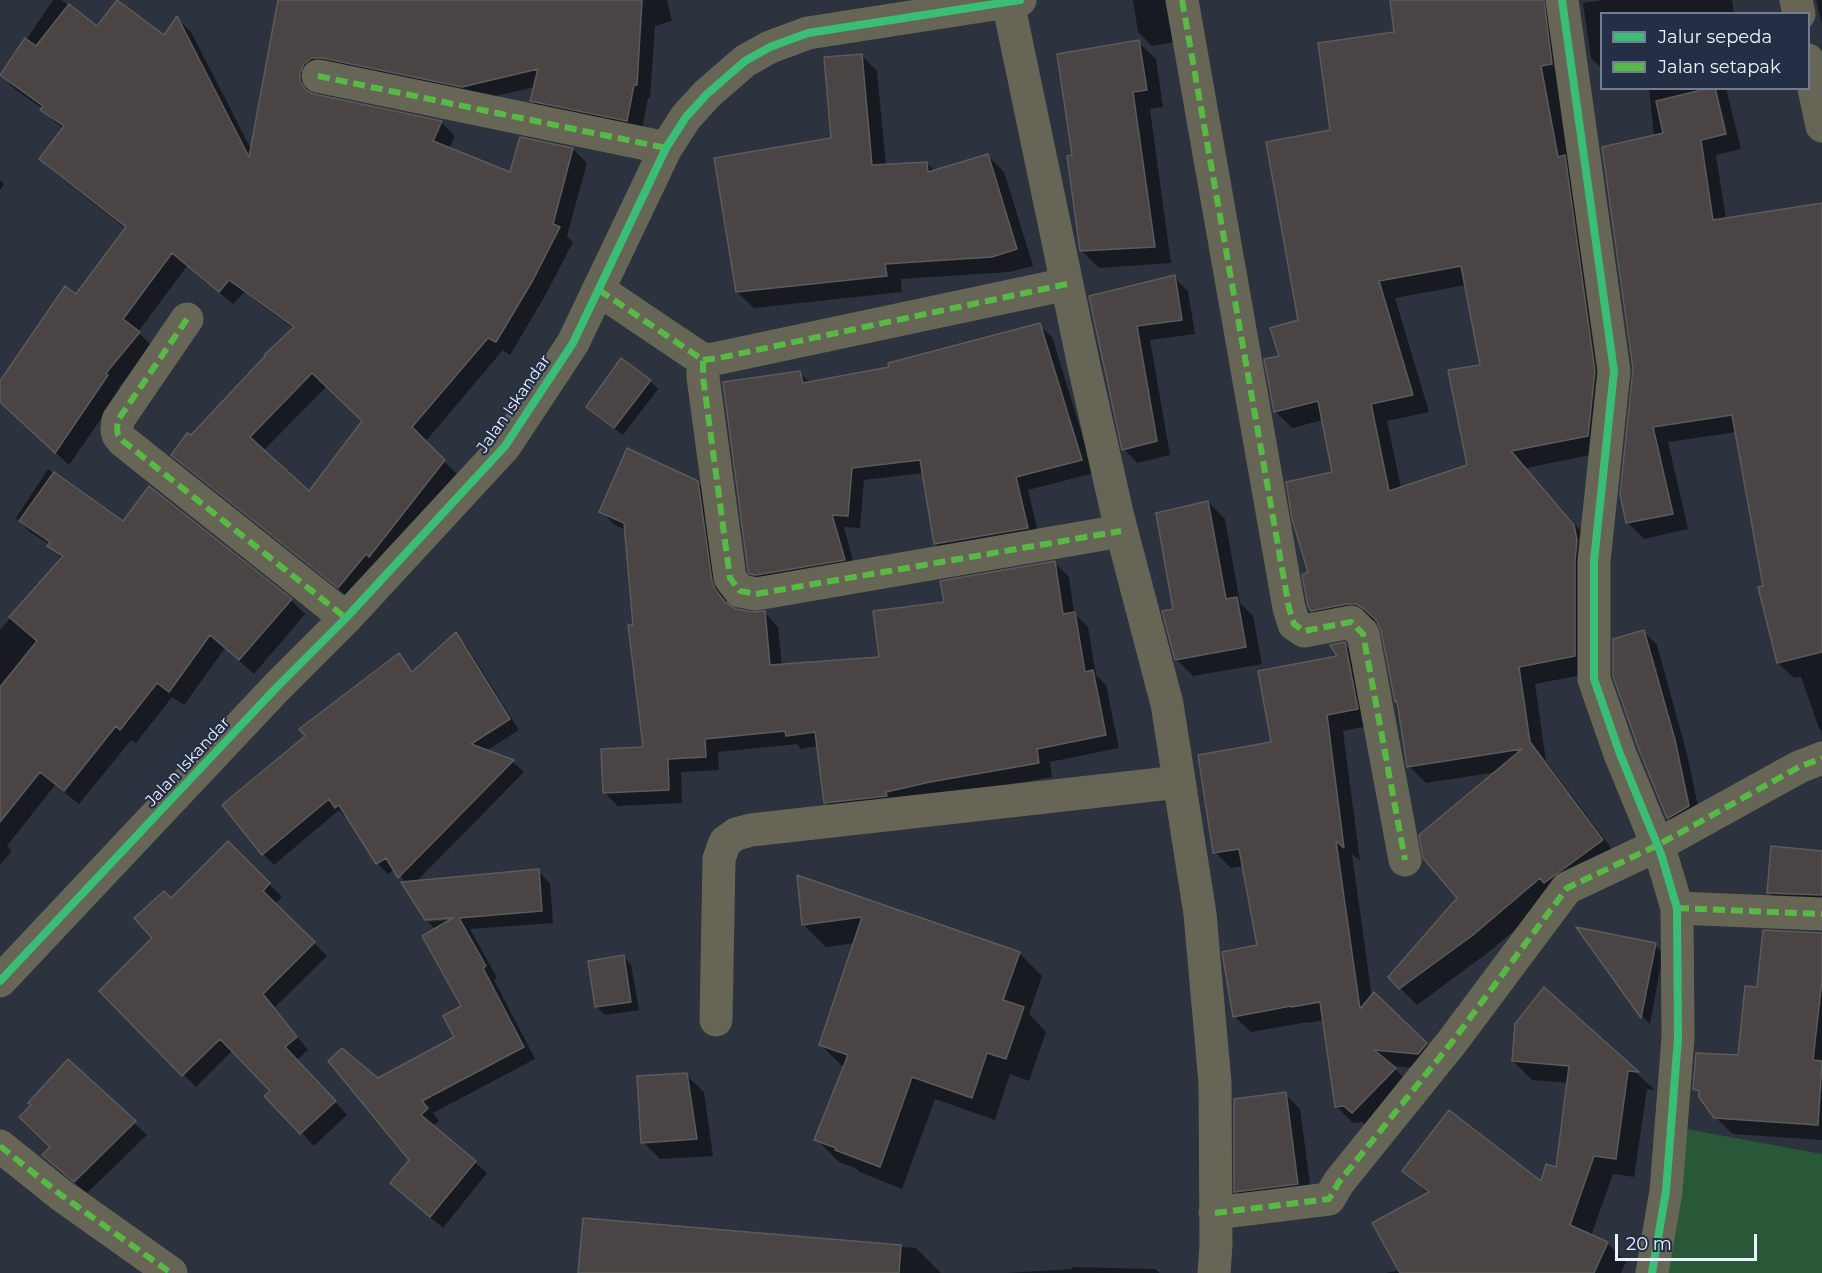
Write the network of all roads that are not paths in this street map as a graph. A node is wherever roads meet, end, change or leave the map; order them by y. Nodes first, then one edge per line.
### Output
1 (1182, 0) edge
2 (1562, 0) edge
3 (1014, 1) edge
4 (845, 13) edge
5 (1810, 65) edge
6 (318, 76) dead end
7 (1822, 126) edge
8 (666, 148) junction
9 (1067, 284) junction
10 (599, 290) junction
11 (187, 319) dead end
12 (703, 360) junction
13 (1121, 531) junction
14 (346, 618) junction
15 (1822, 758) edge
16 (1179, 782) junction
17 (1405, 860) dead end
18 (1666, 873) junction
19 (1822, 914) edge
20 (0, 981) edge
21 (716, 1020) dead end
22 (0, 1146) edge
23 (1215, 1213) junction
24 (171, 1273) edge
25 (1214, 1273) edge
26 (1652, 1273) edge

1 - 17 street
2 - 18 street
3 - 4 street, Jalan Iskandar
3 - 9 street
4 - 8 street, Jalan Iskandar
5 - 7 street
6 - 8 street
8 - 10 street, Jalan Iskandar
9 - 12 street
9 - 13 street
10 - 12 street
10 - 14 street, Jalan Iskandar
11 - 14 street
12 - 13 street
13 - 16 street
14 - 20 street, Jalan Iskandar
15 - 18 street
16 - 21 street
16 - 23 street
18 - 19 street
18 - 23 street
18 - 26 street
22 - 24 street
23 - 25 street

